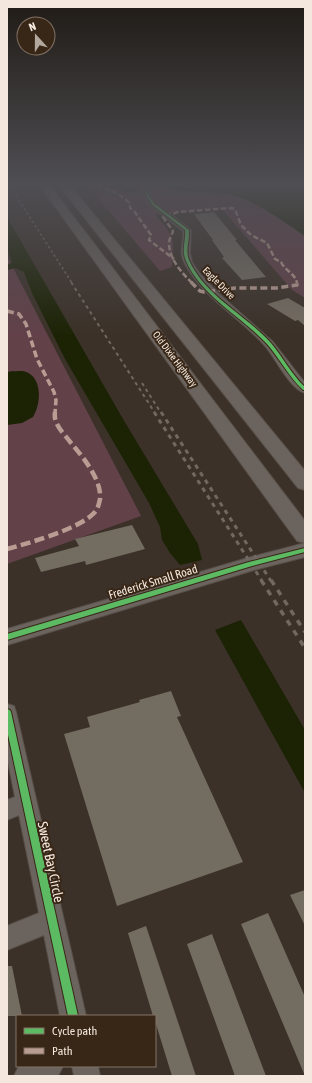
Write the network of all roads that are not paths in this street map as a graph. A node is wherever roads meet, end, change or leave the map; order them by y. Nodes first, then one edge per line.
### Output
1 (81, 234) edge
2 (103, 234) edge
3 (187, 234) edge
4 (305, 389) edge
5 (305, 484) edge
6 (305, 536) edge
7 (305, 550) edge
8 (7, 637) edge
9 (7, 712) edge
10 (17, 807) edge
11 (51, 920) junction
12 (7, 938) edge
13 (73, 1015) edge
14 (48, 1067) edge
15 (28, 1076) edge

1 - 6 main road, Old Dixie Highway
2 - 5 main road, Old Dixie Highway
3 - 4 street, Eagle Drive
7 - 8 street, Frederick Small Road
9 - 10 street, Sweet Bay Circle
10 - 11 street, Sweet Bay Circle
11 - 12 street
11 - 13 street, Sweet Bay Circle
14 - 15 street

